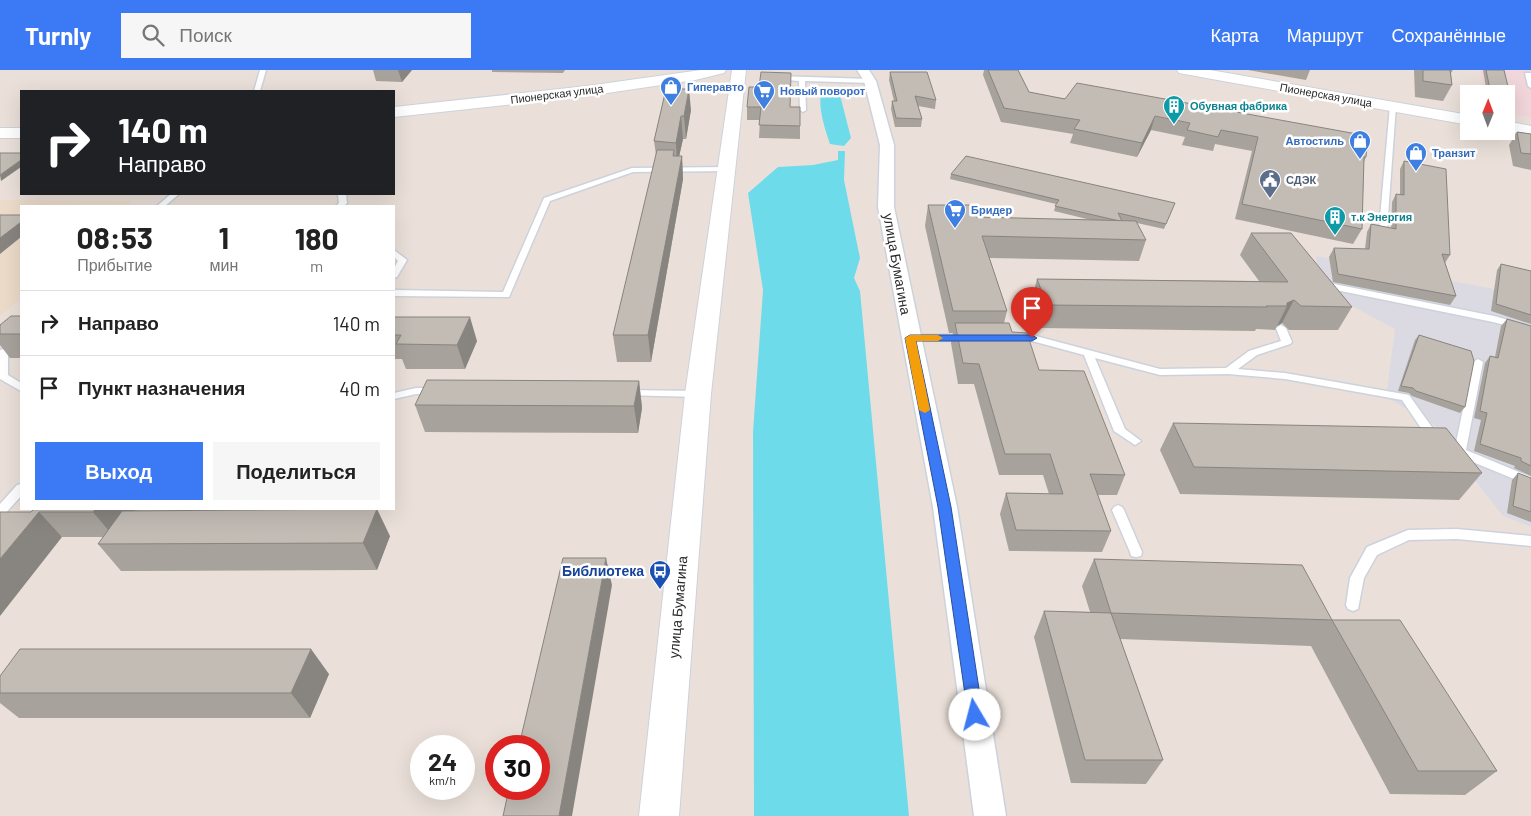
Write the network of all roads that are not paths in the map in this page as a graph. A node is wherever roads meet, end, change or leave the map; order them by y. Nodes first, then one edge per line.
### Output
1 (263, 70) edge
2 (684, 70) edge
3 (719, 70) edge
4 (739, 70) edge
5 (1184, 70) edge
6 (1531, 75) edge
7 (866, 76) edge
8 (774, 78) edge
9 (802, 79) junction
10 (1531, 86) edge
11 (256, 90) edge
12 (1393, 106) junction
13 (803, 110) dead end
14 (395, 111) edge
15 (395, 111) edge
16 (1460, 118) edge
17 (20, 124) edge
18 (0, 125) edge
19 (1515, 128) edge
20 (1531, 131) edge
21 (0, 133) edge
22 (20, 133) edge
23 (727, 169) junction
24 (174, 195) edge
25 (162, 205) edge
26 (1383, 229) edge
27 (395, 254) edge
28 (395, 273) edge
29 (1329, 286) edge
30 (395, 293) edge
31 (1281, 328) edge
32 (1531, 329) edge
33 (910, 338) junction
34 (976, 338) edge
35 (1004, 338) edge
36 (3, 351) edge
37 (1088, 353) junction
38 (1478, 362) dead end
39 (1228, 371) junction
40 (20, 387) edge
41 (446, 391) edge
42 (612, 393) edge
43 (698, 394) junction
44 (395, 396) edge
45 (1135, 440) dead end
46 (1438, 445) edge
47 (1531, 482) edge
48 (20, 489) edge
49 (1118, 510) dead end
50 (0, 512) edge
51 (1531, 542) edge
52 (1136, 552) dead end
53 (1352, 605) dead end
54 (659, 816) edge
55 (990, 816) edge

1 - 11 lane
2 - 14 main road, Пионерская улица
3 - 15 main road, Пионерская улица
4 - 23 main road, улица Бумагина
5 - 12 main road, Пионерская улица
6 - 10 lane
7 - 9 lane
7 - 33 street, улица Бумагина
8 - 9 lane
9 - 13 lane
12 - 16 main road, Пионерская улица
12 - 26 lane
17 - 18 main road
19 - 20 main road
21 - 22 main road
23 - 30 lane
23 - 43 main road, улица Бумагина
24 - 25 lane
27 - 28 lane
29 - 32 lane
31 - 39 lane
33 - 34 lane
33 - 55 street, улица Бумагина
35 - 37 lane
36 - 40 lane
37 - 39 lane
37 - 45 lane
38 - 47 lane
39 - 46 lane
41 - 44 lane
42 - 43 lane
43 - 54 main road, улица Бумагина
48 - 50 lane
49 - 52 lane
51 - 53 lane

